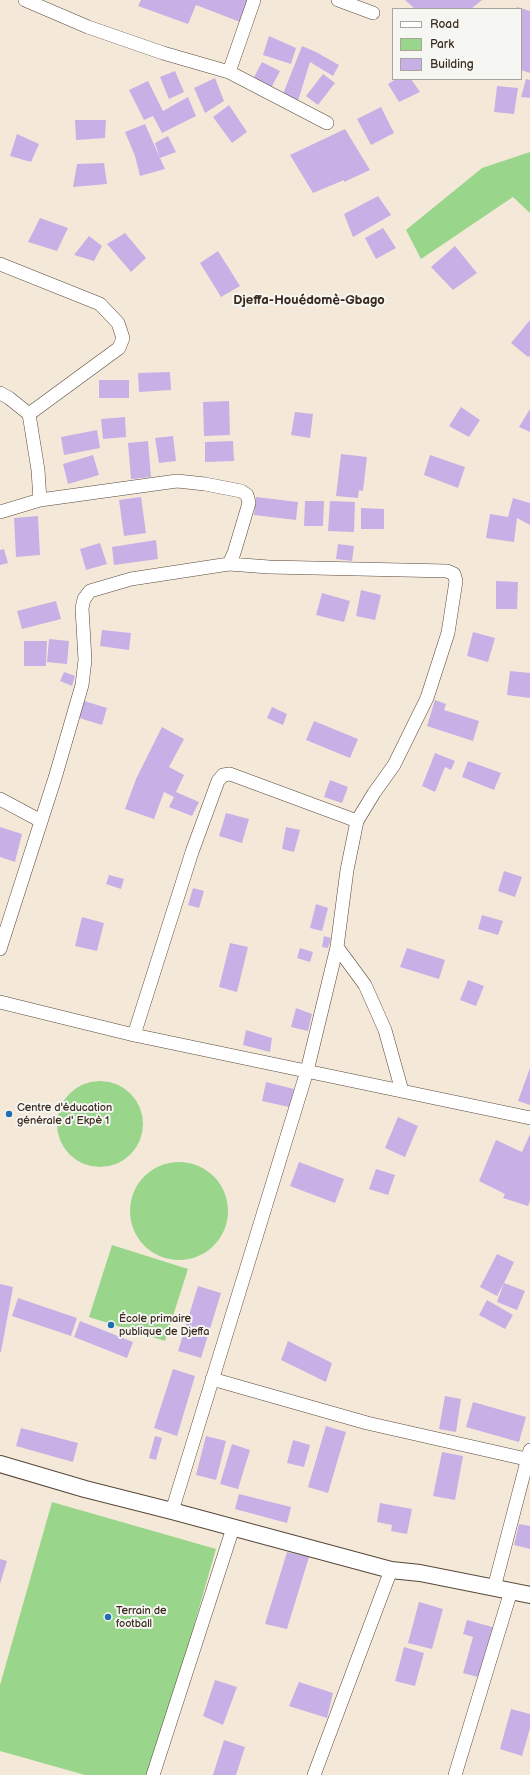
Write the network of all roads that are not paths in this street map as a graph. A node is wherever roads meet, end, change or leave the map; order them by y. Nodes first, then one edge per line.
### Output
1 (25, 0) edge
2 (254, 0) edge
3 (338, 0) edge
4 (373, 13) dead end
5 (229, 72) junction
6 (327, 123) dead end
7 (0, 264) edge
8 (0, 393) edge
9 (29, 414) junction
10 (40, 500) junction
11 (0, 512) edge
12 (229, 564) junction
13 (0, 799) edge
14 (42, 821) junction
15 (357, 821) junction
16 (337, 947) junction
17 (0, 949) edge
18 (0, 1002) edge
19 (134, 1035) junction
20 (308, 1070) junction
21 (402, 1091) junction
22 (530, 1118) edge
23 (212, 1379) junction
24 (529, 1456) edge
25 (0, 1464) edge
26 (172, 1511) junction
27 (233, 1528) junction
28 (391, 1570) junction
29 (494, 1588) junction
30 (511, 1592) junction
31 (530, 1595) edge
32 (153, 1775) edge
33 (314, 1775) edge
34 (455, 1775) edge

1 - 5 street
2 - 5 street
3 - 4 street
5 - 6 street
7 - 9 street
8 - 9 street
9 - 10 street
10 - 11 street
10 - 12 street
12 - 14 street
12 - 15 street
13 - 14 street
14 - 17 street
15 - 16 street
15 - 19 street
16 - 20 street
16 - 21 street
18 - 19 street
19 - 20 street
20 - 21 street
20 - 23 street
21 - 22 street
23 - 24 street
23 - 26 street
24 - 29 street
25 - 26 street
26 - 27 street
27 - 28 street
27 - 32 street
28 - 29 street
28 - 33 street
29 - 30 street
30 - 31 street
30 - 34 street

